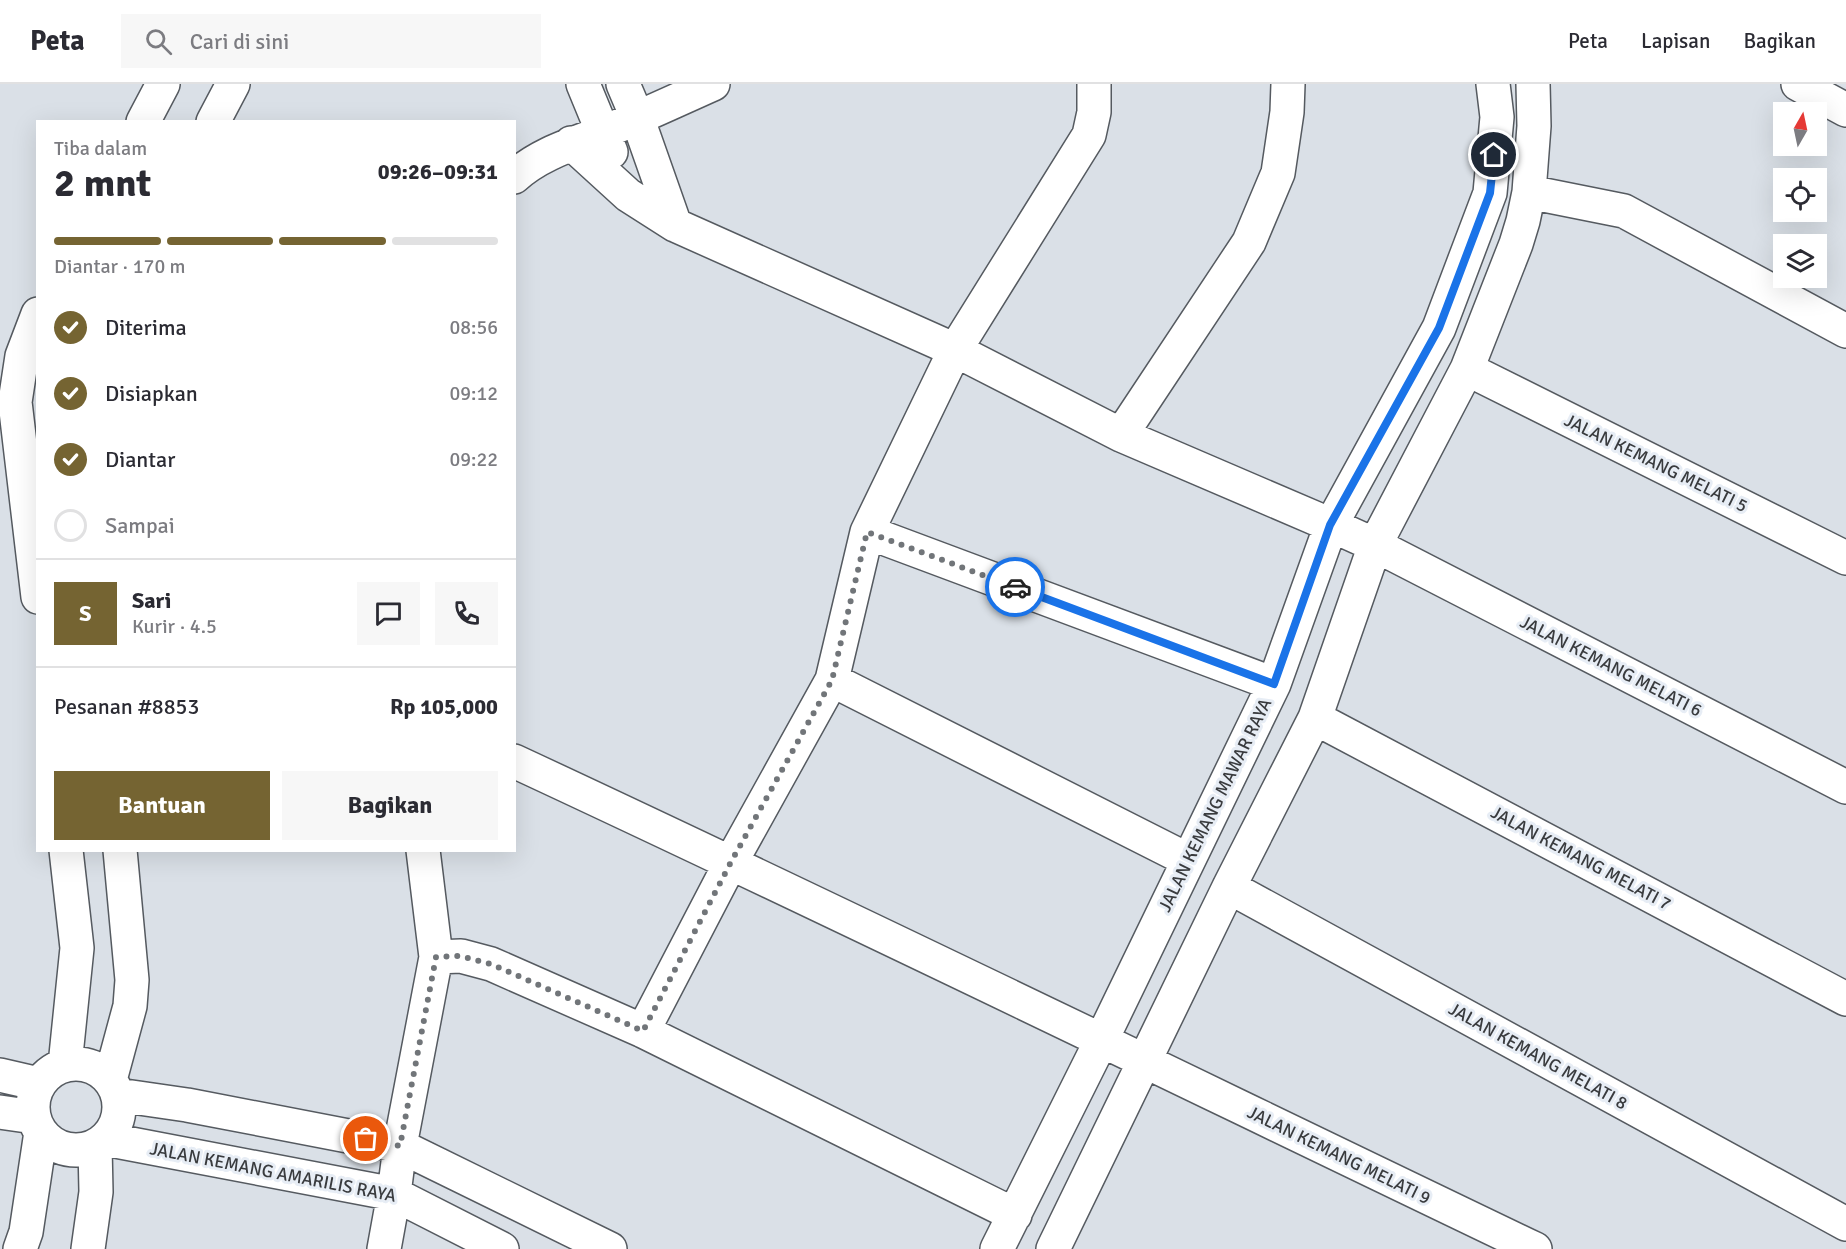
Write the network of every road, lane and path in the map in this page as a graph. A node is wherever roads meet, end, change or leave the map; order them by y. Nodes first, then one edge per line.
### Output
1 (163, 84) edge
2 (233, 84) edge
3 (583, 84) edge
4 (623, 84) edge
5 (713, 84) edge
6 (1094, 84) edge
7 (1287, 84) edge
8 (1493, 84) edge
9 (1533, 84) edge
10 (1798, 84) edge
11 (1846, 110) edge
12 (637, 117) junction
13 (144, 120) edge
14 (214, 120) edge
15 (603, 132) junction
16 (571, 143) junction
17 (516, 175) edge
18 (1529, 192) junction
19 (628, 195) junction
20 (675, 225) junction
21 (36, 319) edge
22 (1846, 331) edge
23 (955, 350) junction
24 (1467, 369) junction
25 (1121, 435) junction
26 (1330, 525) junction
27 (867, 532) junction
28 (1375, 545) junction
29 (1846, 558) edge
30 (36, 580) edge
31 (832, 680) junction
32 (1274, 684) junction
33 (1316, 718) junction
34 (516, 762) edge
35 (1846, 787) edge
36 (66, 852) edge
37 (120, 852) edge
38 (423, 852) edge
39 (1188, 860) junction
40 (731, 862) junction
41 (1229, 887) junction
42 (436, 957) junction
43 (1846, 999) edge
44 (643, 1031) junction
45 (1102, 1039) junction
46 (1144, 1061) junction
47 (65, 1065) junction
48 (0, 1075) edge
49 (39, 1084) junction
50 (114, 1088) junction
51 (0, 1112) edge
52 (38, 1124) junction
53 (100, 1142) junction
54 (400, 1146) junction
55 (394, 1194) junction
56 (1015, 1215) junction
57 (1846, 1224) edge
58 (1058, 1247) edge
59 (20, 1249) edge
60 (88, 1249) edge
61 (384, 1249) edge
62 (502, 1249) edge
63 (610, 1249) edge
64 (997, 1249) edge
65 (1535, 1249) edge

1 - 13 street
2 - 14 street
3 - 15 street
4 - 12 street
5 - 12 street
6 - 23 street
7 - 25 street
8 - 26 street, JALAN KEMANG MAWAR RAYA
9 - 18 street
10 - 11 street
12 - 15 street
12 - 20 street
15 - 16 street
15 - 19 street
16 - 17 street
16 - 19 street, JALAN KEMANG MELATI 6
18 - 22 street
18 - 24 street
19 - 20 street, JALAN KEMANG MELATI 6
20 - 23 street, JALAN KEMANG MELATI 6
21 - 30 street
23 - 25 street, JALAN KEMANG MELATI 6
23 - 27 street
24 - 28 street
24 - 29 street, JALAN KEMANG MELATI 5
25 - 26 street, JALAN KEMANG MELATI 6
26 - 28 street, JALAN KEMANG MELATI 6
26 - 32 street, JALAN KEMANG MAWAR RAYA
27 - 31 street
27 - 32 street
28 - 33 street
28 - 35 street, JALAN KEMANG MELATI 6
31 - 39 street
31 - 40 street
32 - 39 street, JALAN KEMANG MAWAR RAYA
33 - 41 street
33 - 43 street, JALAN KEMANG MELATI 7
34 - 40 street, JALAN KEMANG MELATI 9
36 - 47 street
37 - 50 street
38 - 42 street
39 - 45 street, JALAN KEMANG MAWAR RAYA
40 - 44 street
40 - 45 street, JALAN KEMANG MELATI 9
41 - 46 street
41 - 57 street, JALAN KEMANG MELATI 8
42 - 44 street
42 - 54 street
44 - 56 street
45 - 46 street, JALAN KEMANG MELATI 9
45 - 56 street, JALAN KEMANG MAWAR RAYA
46 - 58 street
46 - 65 street, JALAN KEMANG MELATI 9
47 - 49 street
47 - 50 street
48 - 49 street
49 - 52 street
50 - 53 street
50 - 54 street
51 - 52 street
52 - 53 street
52 - 59 street
53 - 55 street, JALAN KEMANG AMARILIS RAYA
53 - 60 street
54 - 55 street
54 - 63 street
55 - 61 street
55 - 62 street, JALAN KEMANG AMARILIS RAYA
56 - 64 street, JALAN KEMANG MAWAR RAYA

